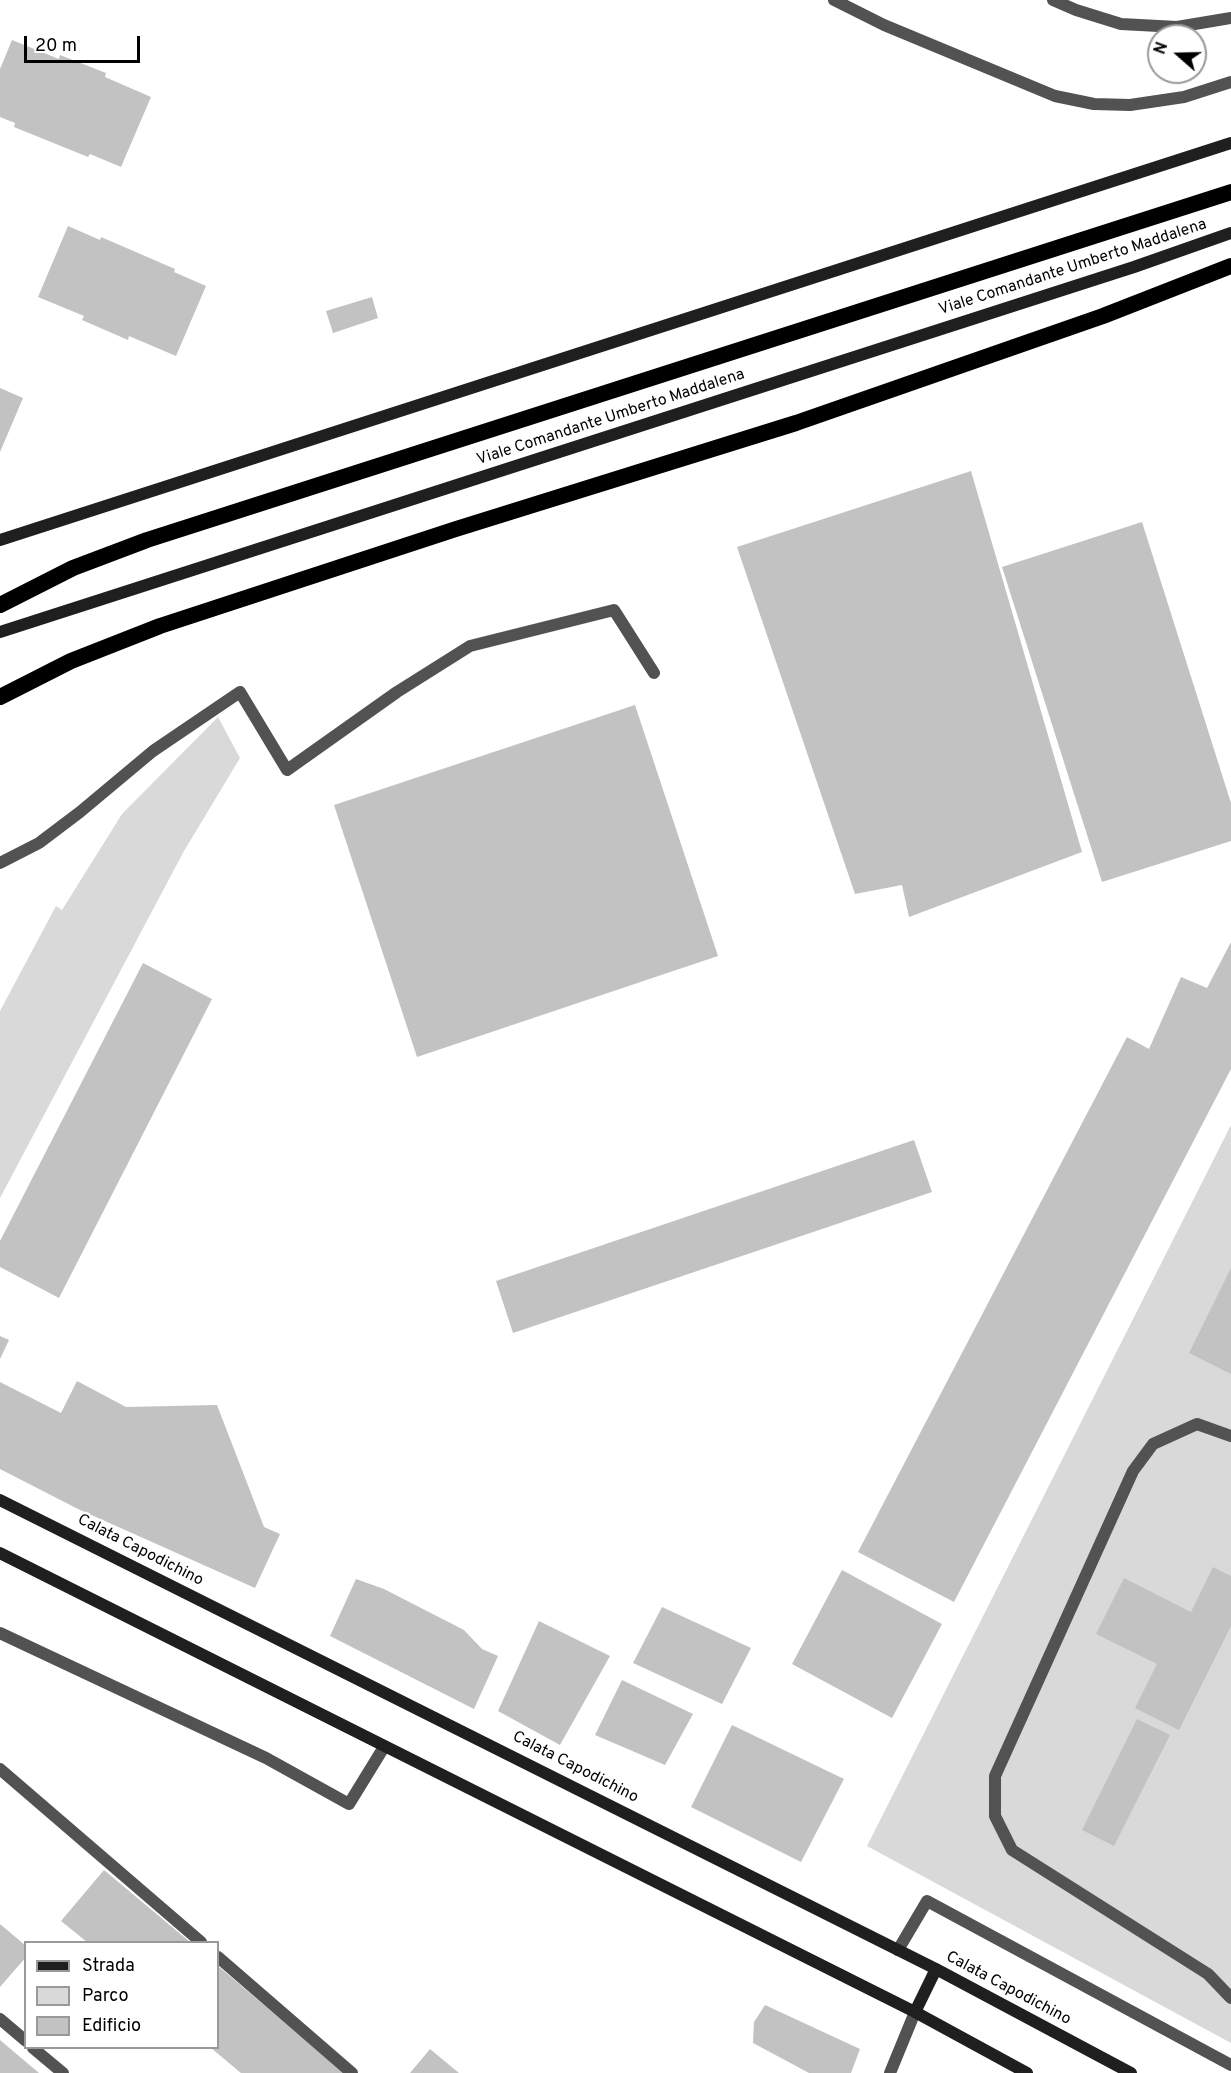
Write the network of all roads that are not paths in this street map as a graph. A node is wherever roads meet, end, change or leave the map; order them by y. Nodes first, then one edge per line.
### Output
1 (834, 0) edge
2 (1053, 0) edge
3 (1231, 18) edge
4 (1231, 82) edge
5 (1231, 143) edge
6 (1231, 192) edge
7 (1231, 233) edge
8 (1231, 266) edge
9 (0, 540) edge
10 (0, 605) edge
11 (0, 632) edge
12 (654, 673) dead end
13 (0, 698) edge
14 (0, 863) edge
15 (1231, 1436) edge
16 (0, 1500) edge
17 (0, 1554) edge
18 (0, 1633) edge
19 (384, 1747) junction
20 (0, 1769) edge
21 (200, 1941) edge
22 (898, 1950) junction
23 (219, 1958) edge
24 (936, 1969) junction
25 (1231, 1998) edge
26 (915, 2012) junction
27 (0, 2019) edge
28 (24, 2039) edge
29 (34, 2049) edge
30 (1231, 2065) edge
31 (63, 2073) edge
32 (352, 2073) edge
33 (890, 2073) edge
34 (1027, 2073) edge
35 (1131, 2073) edge

1 - 4 street
2 - 3 street
5 - 9 main road
6 - 10 highway
7 - 11 main road, Viale Comandante Umberto Maddalena
8 - 13 highway
12 - 14 street
15 - 25 street
16 - 22 main road, Calata Capodichino
17 - 19 main road
18 - 19 street
19 - 26 main road
20 - 21 street
22 - 24 main road, Calata Capodichino
22 - 30 street
23 - 32 street
24 - 26 main road
24 - 35 main road, Calata Capodichino
26 - 33 street
26 - 34 main road
27 - 28 street
29 - 31 street

